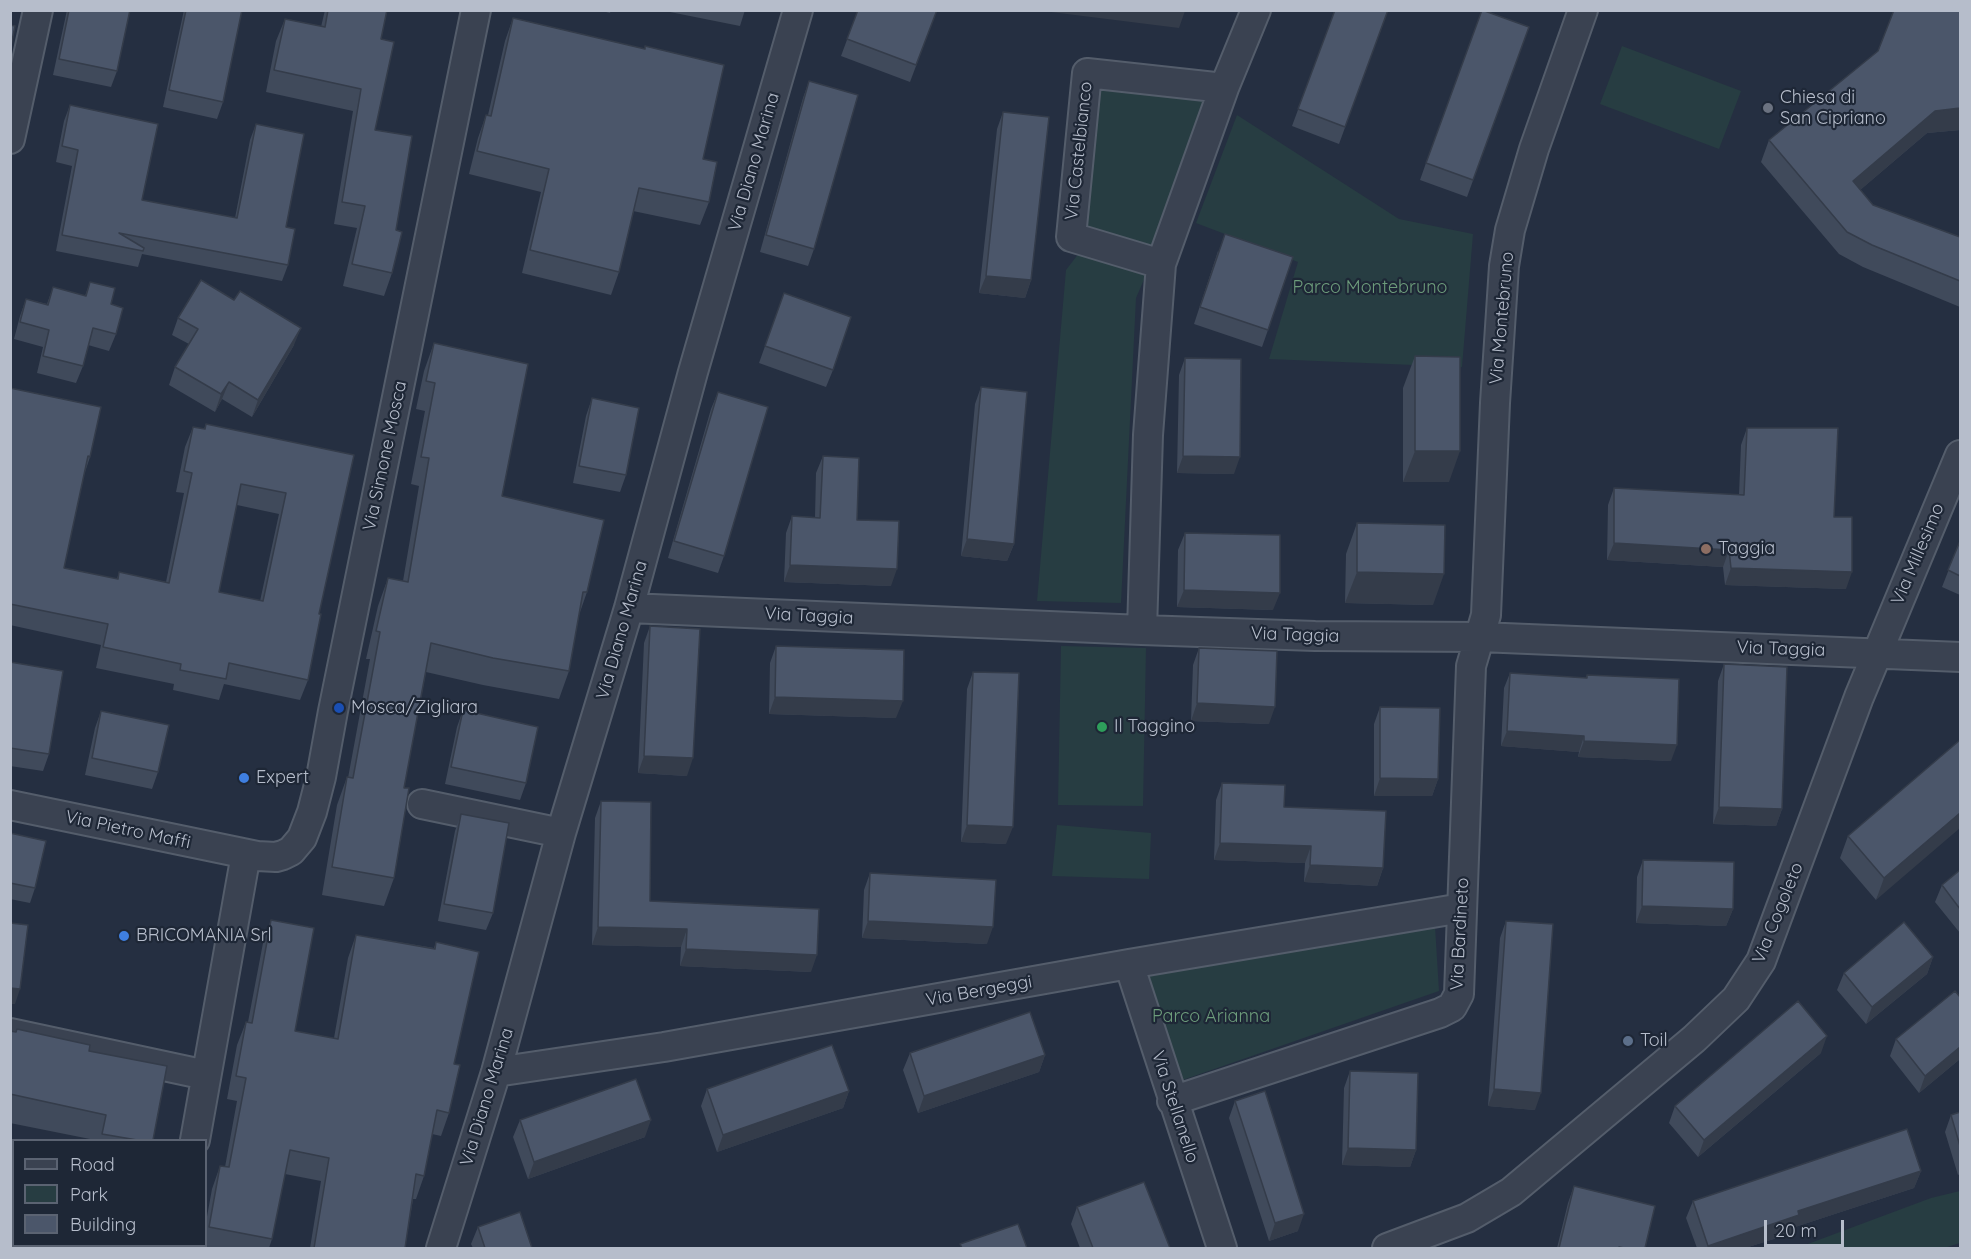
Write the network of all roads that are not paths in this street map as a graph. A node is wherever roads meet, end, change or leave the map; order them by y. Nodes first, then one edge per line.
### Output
1 (38, 10) edge
2 (476, 10) edge
3 (798, 10) edge
4 (1256, 10) edge
5 (1583, 10) edge
6 (1224, 88) junction
7 (10, 139) edge
8 (1161, 264) junction
9 (1960, 455) edge
10 (1960, 486) edge
11 (629, 608) junction
12 (1142, 630) junction
13 (1480, 638) junction
14 (1886, 653) junction
15 (1960, 657) edge
16 (422, 804) dead end
17 (10, 805) edge
18 (561, 833) junction
19 (246, 854) junction
20 (1462, 908) junction
21 (1129, 964) junction
22 (10, 1033) edge
23 (496, 1072) junction
24 (206, 1075) junction
25 (1172, 1101) junction
26 (195, 1139) edge
27 (441, 1248) edge
28 (1222, 1248) edge
29 (1387, 1248) edge

1 - 7 street
2 - 19 street, Via Simone Mosca
3 - 11 street, Via Diano Marina
4 - 6 street
5 - 13 street, Via Montebruno
6 - 8 street
6 - 8 street, Via Castelbianco
8 - 12 street
9 - 14 street, Via Millesimo
10 - 14 street, Via Millesimo
11 - 12 street, Via Taggia
11 - 18 street, Via Diano Marina
12 - 13 street, Via Taggia
13 - 14 street, Via Taggia
13 - 20 street, Via Bardineto
14 - 15 street, Via Taggia
14 - 29 street, Via Cogoleto
16 - 18 street
17 - 19 street, Via Pietro Maffi
18 - 23 street, Via Diano Marina
19 - 24 street
20 - 21 street, Via Bergeggi
20 - 25 street, Via Bardineto
21 - 23 street, Via Bergeggi
21 - 25 street, Via Stellanello
22 - 24 street
23 - 27 street, Via Diano Marina
24 - 26 street
25 - 28 street, Via Stellanello

